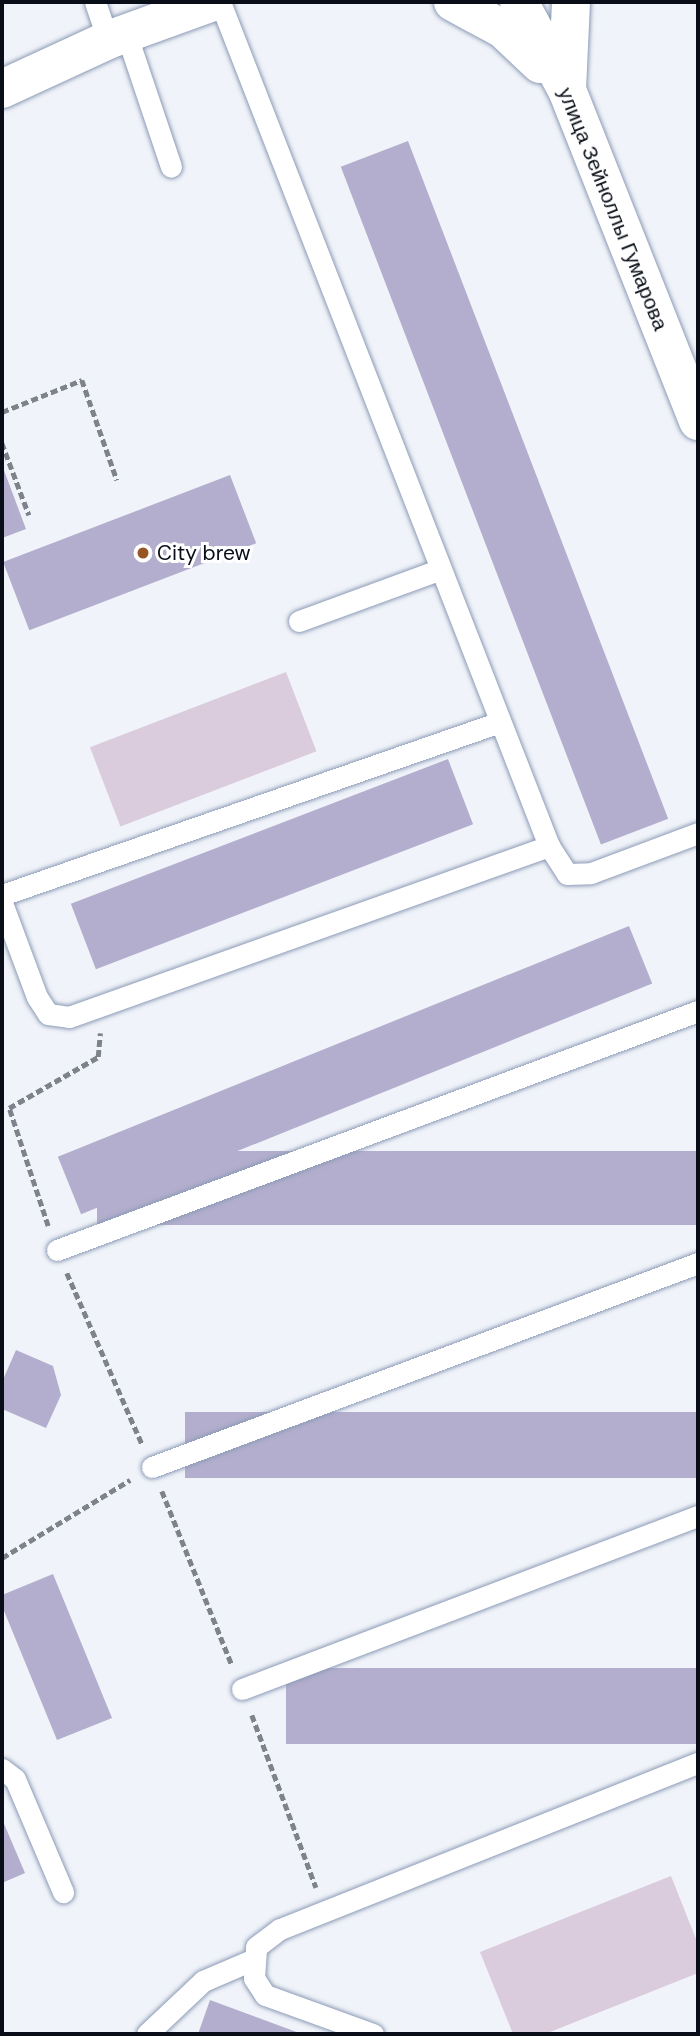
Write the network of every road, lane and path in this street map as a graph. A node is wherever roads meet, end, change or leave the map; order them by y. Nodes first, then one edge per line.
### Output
1 (95, 2) edge
2 (213, 2) edge
3 (220, 2) edge
4 (453, 2) edge
5 (519, 2) edge
6 (571, 2) edge
7 (117, 36) junction
8 (2, 89) edge
9 (567, 90) junction
10 (171, 167) dead end
11 (2, 412) edge
12 (698, 421) edge
13 (2, 443) edge
14 (117, 480) dead end
15 (29, 514) dead end
16 (441, 569) junction
17 (299, 621) dead end
18 (500, 722) junction
19 (698, 832) edge
20 (549, 846) junction
21 (2, 895) edge
22 (2, 903) edge
23 (698, 1011) edge
24 (57, 1250) dead end
25 (698, 1263) edge
26 (152, 1467) joint
27 (698, 1517) edge
28 (2, 1558) edge
29 (242, 1689) dead end
30 (698, 1763) edge
31 (2, 1769) edge
32 (63, 1892) dead end
33 (252, 1960) junction
34 (147, 2034) edge
35 (373, 2034) edge

1 - 7 lane
2 - 7 main road
3 - 16 lane
4 - 9 main road
5 - 9 main road, улица Зейноллы Гумарова
6 - 9 main road
7 - 8 main road
7 - 10 lane
9 - 12 main road, улица Зейноллы Гумарова
11 - 14 path
13 - 15 path
16 - 17 lane
16 - 18 lane
18 - 20 lane
18 - 21 lane
19 - 20 lane
20 - 22 lane
23 - 24 lane
25 - 26 lane
26 - 28 path
27 - 29 lane
30 - 33 lane
31 - 32 lane
33 - 34 lane
33 - 35 lane

